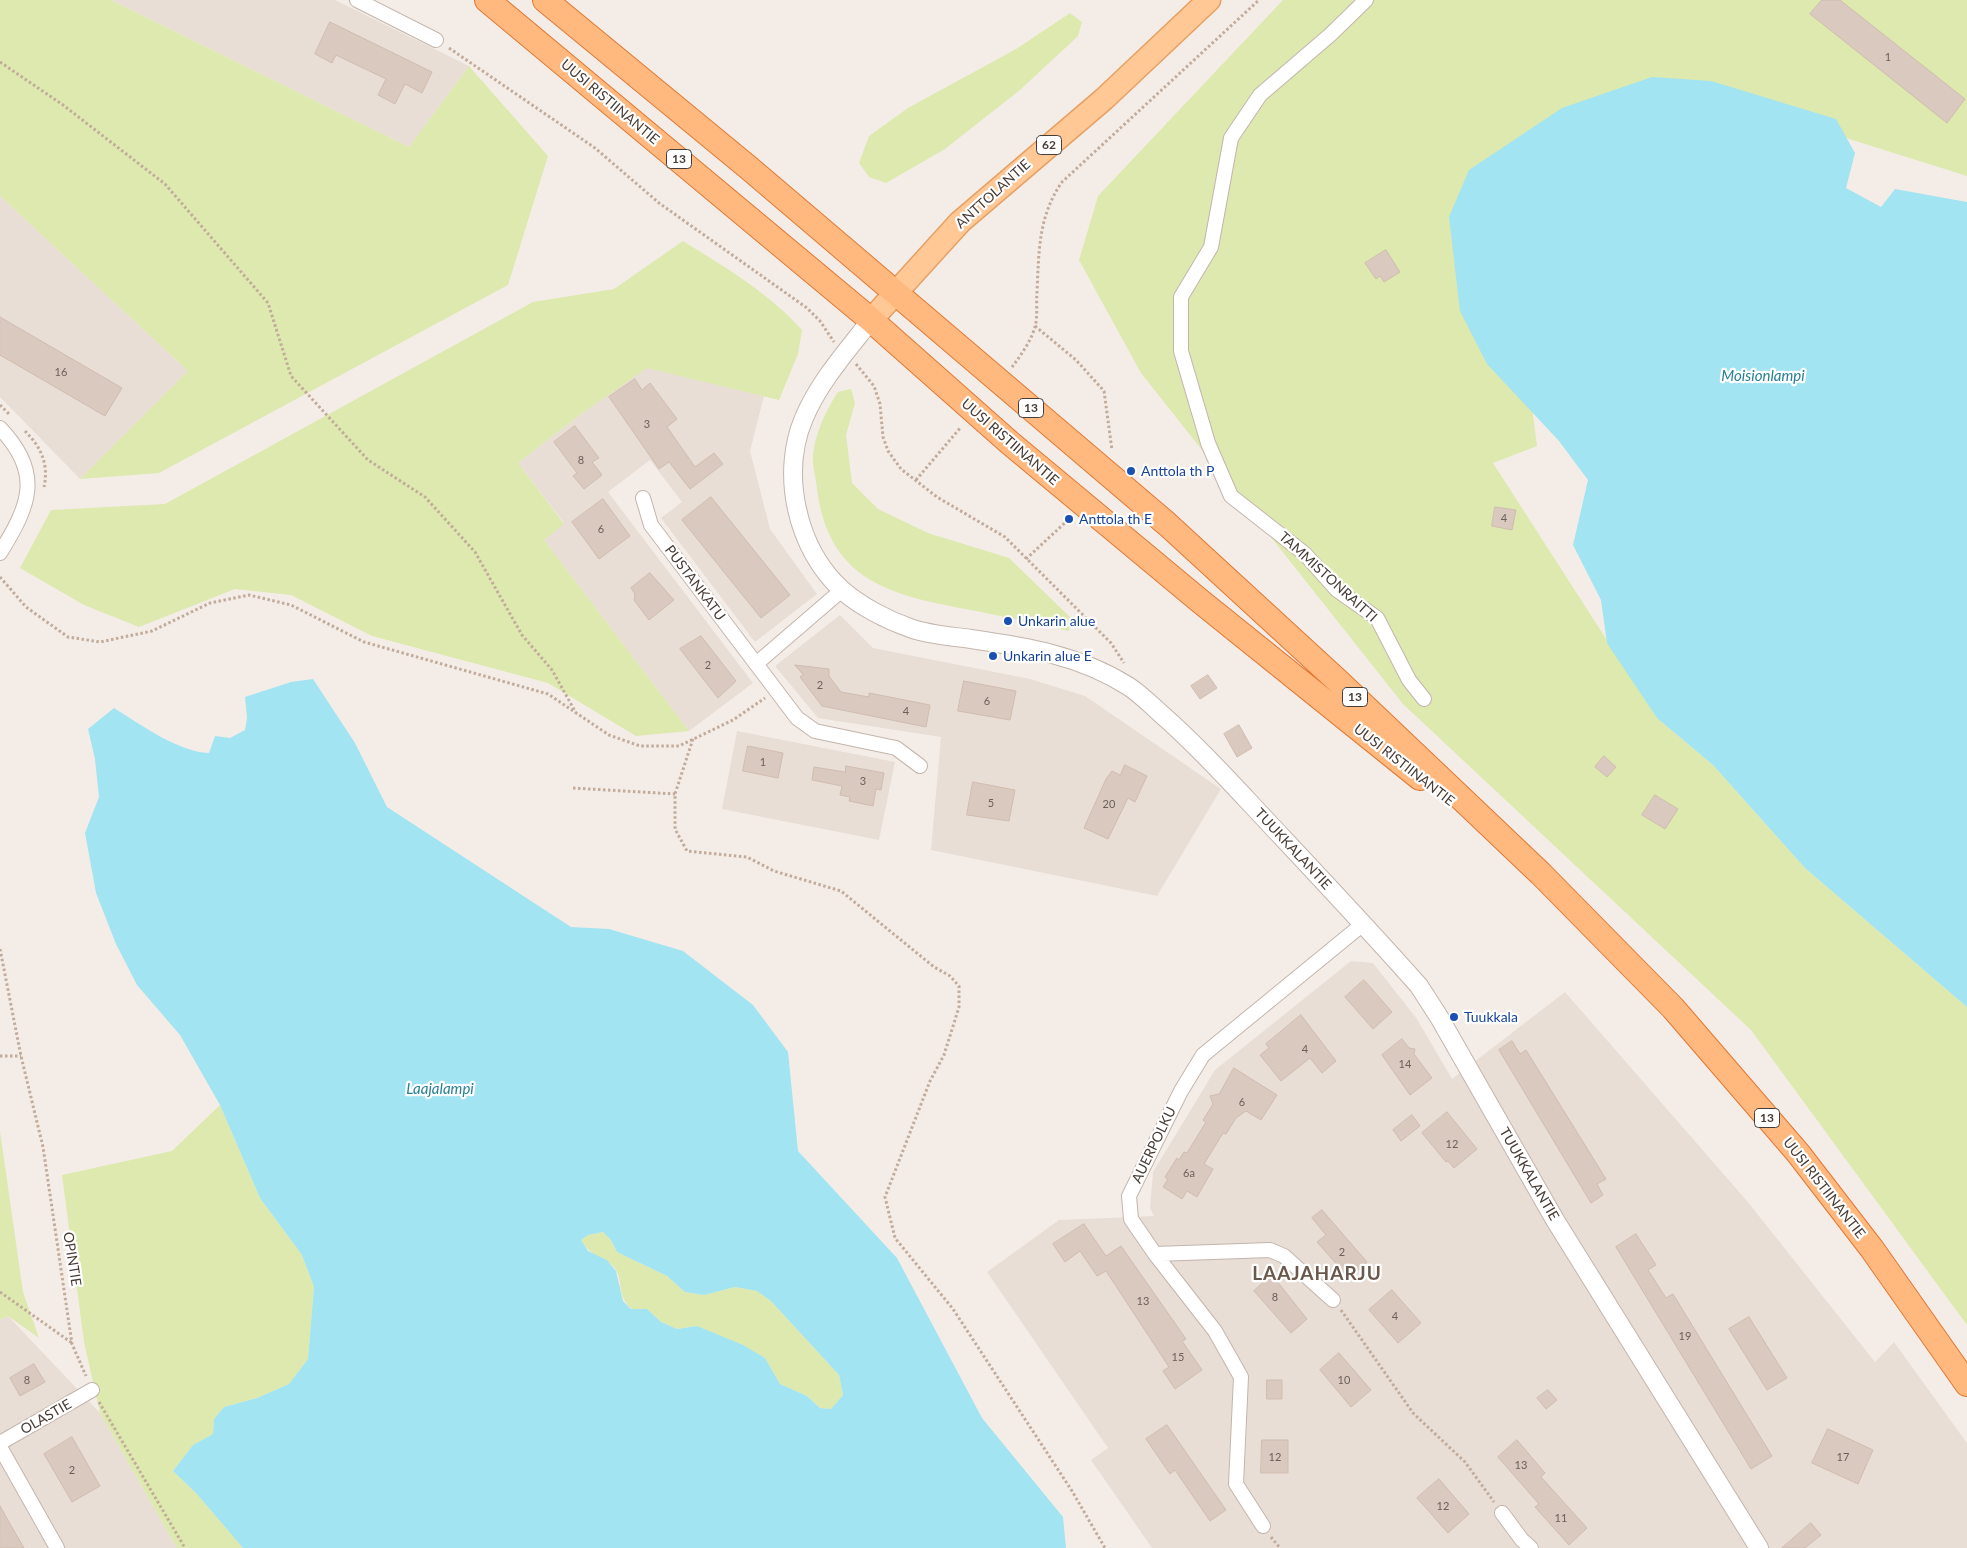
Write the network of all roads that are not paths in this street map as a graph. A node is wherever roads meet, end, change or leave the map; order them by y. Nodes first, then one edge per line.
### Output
1 (357, 0) edge
2 (487, 0) edge
3 (545, 0) edge
4 (1209, 0) edge
5 (1366, 0) edge
6 (436, 40) road end
7 (894, 293) junction
8 (870, 320) junction
9 (0, 428) edge
10 (643, 498) dead end
11 (0, 553) edge
12 (842, 590) junction
13 (756, 664) junction
14 (1424, 700) dead end
15 (920, 766) dead end
16 (1541, 874) junction
17 (1363, 924) junction
18 (1155, 1254) junction
19 (1333, 1300) road end
20 (1967, 1384) edge
21 (92, 1390) road end
22 (0, 1445) edge
23 (1502, 1513) road end
24 (1263, 1526) dead end
25 (57, 1548) edge
26 (1531, 1548) edge
27 (1759, 1548) edge

1 - 6 street
2 - 8 highway, UUSI RISTIINANTIE / 13
3 - 7 highway, UUSI RISTIINANTIE / 13
4 - 7 main road, ANTTOLANTIE / 62
5 - 14 street, TAMMISTONRAITTI
7 - 8 main road, 62
7 - 16 highway, UUSI RISTIINANTIE / 13
8 - 12 street, TUUKKALANTIE
8 - 16 highway, UUSI RISTIINANTIE / 13
9 - 11 street
10 - 13 street, PUSTANKATU
12 - 13 street
12 - 17 street, TUUKKALANTIE
13 - 15 street, PUSTANKATU
16 - 20 highway, UUSI RISTIINANTIE / 13
17 - 18 street, AUERPOLKU
17 - 27 street, TUUKKALANTIE
18 - 19 street
18 - 24 street, AUERPOLKU
21 - 22 street, OLASTIE
22 - 25 street
23 - 26 street

